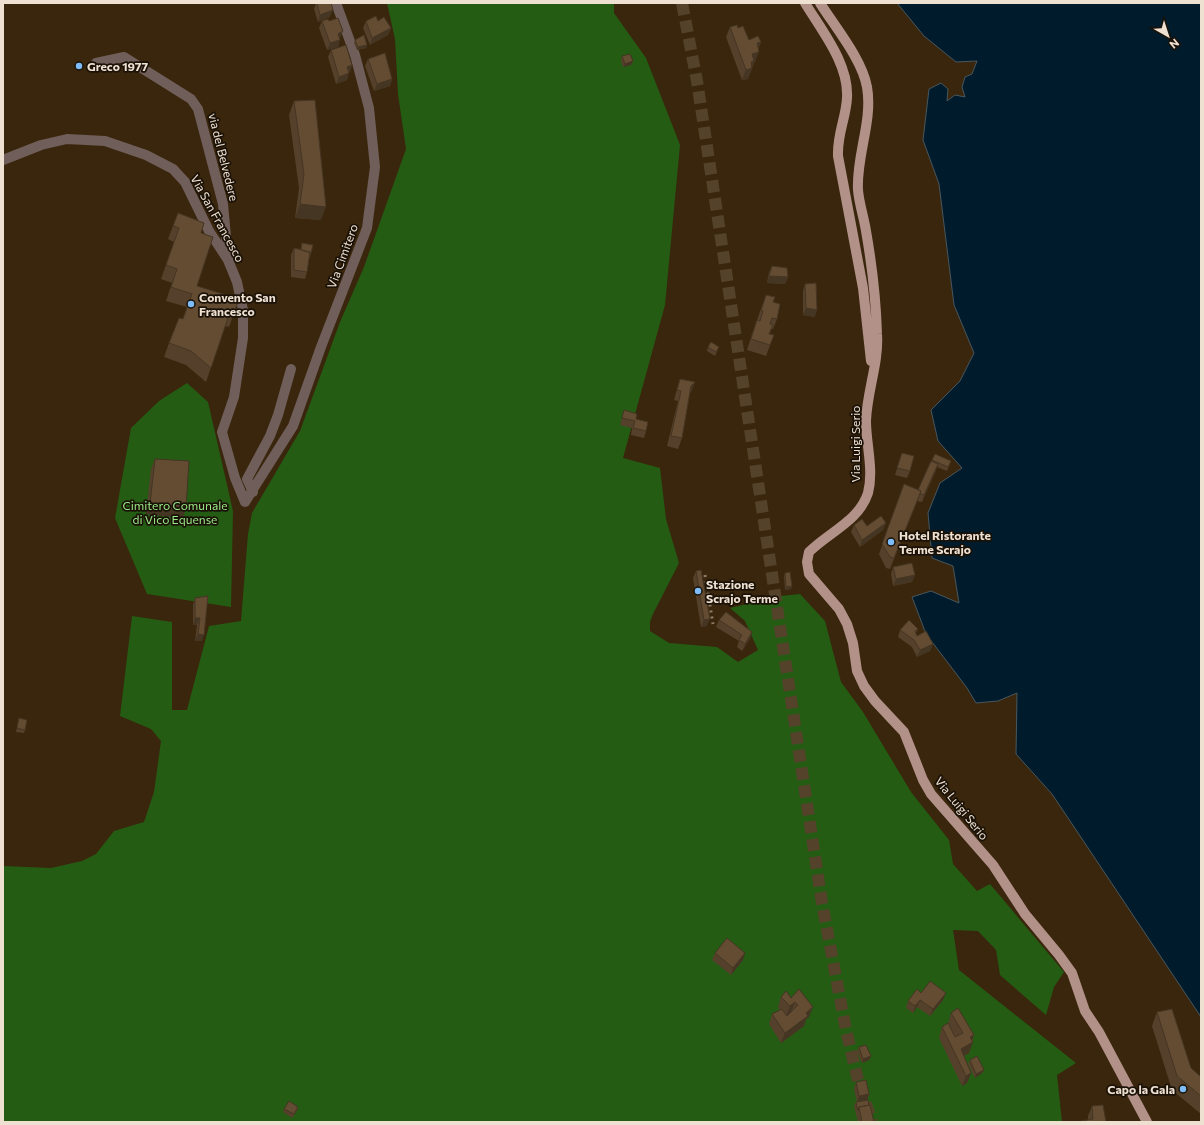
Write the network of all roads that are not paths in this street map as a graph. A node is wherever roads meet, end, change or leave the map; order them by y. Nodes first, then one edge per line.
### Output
1 (336, 3) edge
2 (805, 3) edge
3 (820, 3) edge
4 (96, 63) dead end
5 (3, 160) edge
6 (228, 260) junction
7 (291, 369) dead end
8 (872, 378) junction
9 (253, 492) junction
10 (246, 502) joint
11 (1147, 1122) edge

1 - 9 street, Via Cimitero
2 - 8 main road
3 - 8 main road, Via Luigi Serio
4 - 6 street, via del Belvedere
5 - 6 street, Via San Francesco
6 - 10 street, Via San Francesco
7 - 9 street
8 - 11 main road, Via Luigi Serio
9 - 10 street, Via Cimitero

